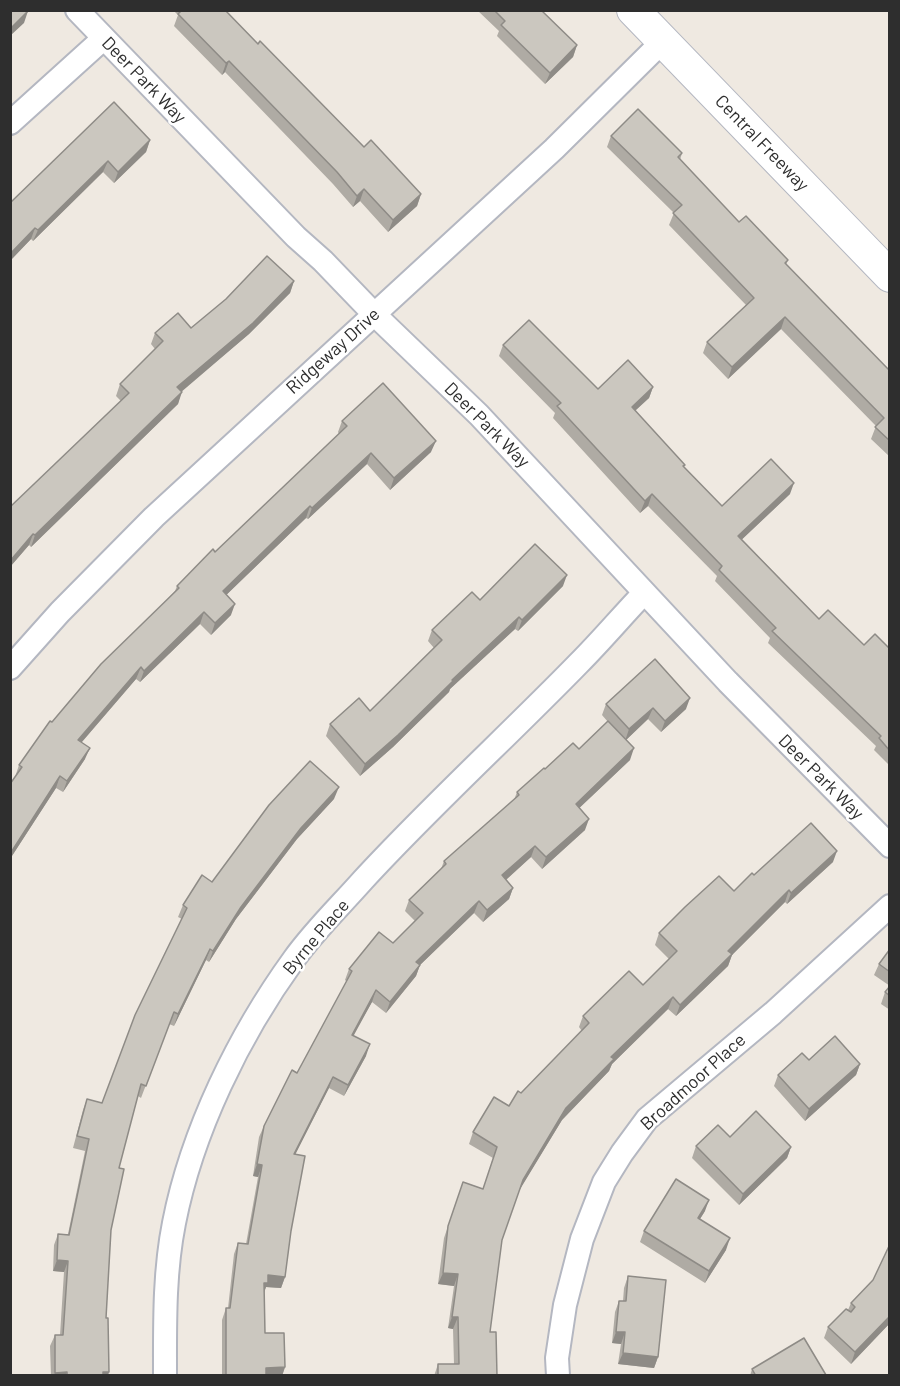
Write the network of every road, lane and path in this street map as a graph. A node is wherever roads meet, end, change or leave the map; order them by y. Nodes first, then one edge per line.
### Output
1 (77, 10) edge
2 (633, 10) edge
3 (104, 38) junction
4 (663, 41) junction
5 (10, 123) edge
6 (890, 276) edge
7 (374, 314) junction
8 (644, 593) junction
9 (10, 669) edge
10 (890, 846) edge
11 (890, 906) edge
12 (165, 1376) edge
13 (558, 1376) edge

1 - 3 street, Deer Park Way
2 - 4 main road, Central Freeway
3 - 5 street
3 - 7 street, Deer Park Way
4 - 6 main road, Central Freeway
4 - 7 street, Ridgeway Drive
7 - 8 street, Deer Park Way
7 - 9 street, Ridgeway Drive
8 - 10 street, Deer Park Way
8 - 12 street, Byrne Place
11 - 13 street, Broadmoor Place

